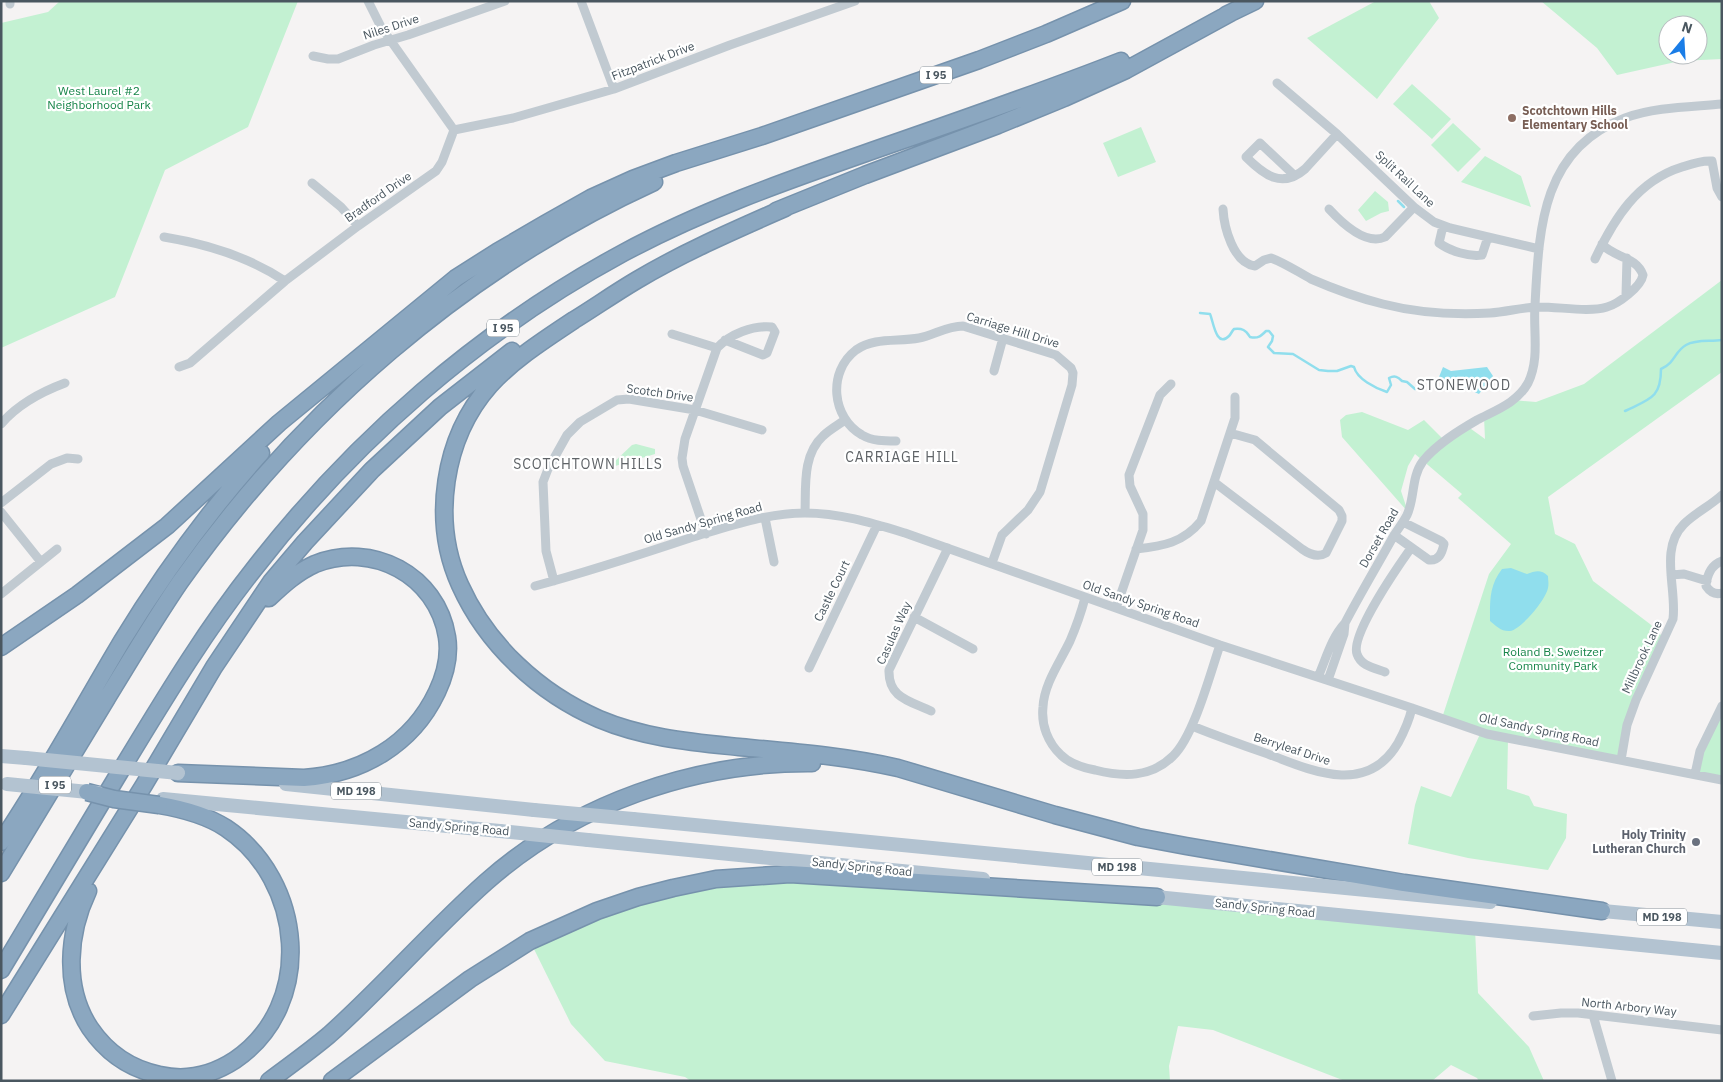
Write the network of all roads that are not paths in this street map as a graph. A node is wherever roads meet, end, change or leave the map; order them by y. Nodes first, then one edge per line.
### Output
1 (368, 1) edge
2 (505, 1) edge
3 (581, 1) edge
4 (855, 1) edge
5 (1122, 1) edge
6 (1255, 1) edge
7 (1236, 10) junction
8 (391, 40) junction
9 (313, 56) dead end
10 (1277, 83) dead end
11 (614, 89) junction
12 (1722, 104) edge
13 (454, 130) junction
14 (1337, 134) junction
15 (762, 136) junction
16 (1295, 176) junction
17 (312, 183) dead end
18 (1722, 197) edge
19 (1414, 207) junction
20 (785, 208) junction
21 (1223, 209) dead end
22 (1329, 209) dead end
23 (358, 226) junction
24 (1444, 226) junction
25 (164, 237) dead end
26 (1488, 237) junction
27 (1602, 244) junction
28 (1540, 249) junction
29 (1627, 258) junction
30 (1595, 259) dead end
31 (285, 281) junction
32 (1626, 295) junction
33 (1535, 307) junction
34 (672, 334) dead end
35 (1003, 338) junction
36 (725, 340) junction
37 (717, 348) junction
38 (365, 352) junction
39 (179, 367) dead end
40 (994, 371) dead end
41 (65, 383) dead end
42 (1171, 384) dead end
43 (1235, 397) dead end
44 (695, 410) junction
45 (845, 420) junction
46 (1, 424) edge
47 (762, 430) dead end
48 (1230, 433) junction
49 (896, 441) dead end
50 (78, 459) dead end
51 (1214, 482) junction
52 (1722, 495) edge
53 (1, 502) edge
54 (1, 512) edge
55 (804, 513) junction
56 (765, 518) junction
57 (1403, 522) junction
58 (877, 525) junction
59 (706, 534) junction
60 (1394, 535) junction
61 (948, 548) junction
62 (1411, 548) junction
63 (57, 549) dead end
64 (1136, 549) junction
65 (1722, 561) edge
66 (41, 562) junction
67 (774, 562) dead end
68 (992, 563) junction
69 (1671, 575) junction
70 (554, 581) junction
71 (1707, 581) junction
72 (535, 586) dead end
73 (1722, 592) edge
74 (1, 594) edge
75 (1085, 598) junction
76 (1116, 608) junction
77 (914, 617) junction
78 (1345, 623) junction
79 (1362, 629) junction
80 (1220, 645) junction
81 (1, 647) edge
82 (973, 649) dead end
83 (808, 668) dead end
84 (1385, 672) dead end
85 (1318, 677) junction
86 (1328, 680) junction
87 (1722, 706) edge
88 (1412, 708) junction
89 (932, 711) dead end
90 (182, 722) junction
91 (1192, 726) junction
92 (1, 756) edge
93 (1621, 760) junction
94 (178, 773) junction
95 (1695, 774) junction
96 (930, 778) junction
97 (1722, 780) edge
98 (4, 784) edge
99 (144, 785) junction
100 (87, 792) joint
101 (161, 802) junction
102 (1, 842) edge
103 (1, 873) edge
104 (1157, 898) junction
105 (1602, 911) junction
106 (1722, 922) edge
107 (1722, 953) edge
108 (1, 970) edge
109 (1, 1015) edge
110 (1593, 1015) junction
111 (1533, 1016) dead end
112 (1722, 1030) edge
113 (269, 1081) edge
114 (332, 1081) edge
115 (1612, 1081) edge

1 - 8 street
2 - 8 street, Niles Drive
3 - 11 street
4 - 11 street, Fitzpatrick Drive
5 - 15 highway, I 95
6 - 7 highway, I 95
7 - 20 highway
7 - 108 highway, I 95
8 - 9 street, Niles Drive
8 - 13 street
10 - 14 street, Split Rail Lane
11 - 13 street, Fitzpatrick Drive
12 - 28 street, Dorset Road
13 - 23 street, Bradford Drive
14 - 16 street
14 - 19 street, Split Rail Lane
15 - 38 highway
15 - 103 highway, I 95
16 - 16 street
17 - 23 street
18 - 27 street
19 - 22 street
19 - 24 street, Split Rail Lane
20 - 90 highway
20 - 96 highway
21 - 33 street
23 - 31 street, Bradford Drive
24 - 26 street, Split Rail Lane
24 - 26 street
25 - 31 street
26 - 28 street, Split Rail Lane
27 - 29 street
27 - 30 street
28 - 33 street, Dorset Road
29 - 32 street
29 - 32 street
31 - 39 street, Bradford Drive
32 - 33 street
33 - 57 street, Dorset Road
34 - 37 street
35 - 40 street
35 - 45 street, Carriage Hill Drive
35 - 68 street, Carriage Hill Drive
36 - 36 street
36 - 37 street
37 - 44 street
38 - 81 highway
38 - 102 highway
41 - 46 street
42 - 64 street
43 - 48 street
44 - 47 street, Scotch Drive
44 - 59 street
44 - 70 street, Scotch Drive
45 - 49 street
45 - 55 street
48 - 51 street
48 - 51 street
50 - 53 street
51 - 64 street
52 - 69 street, Millbrook Lane
54 - 66 street
55 - 56 street, Old Sandy Spring Road
55 - 58 street, Old Sandy Spring Road
56 - 59 street, Old Sandy Spring Road
56 - 67 street
57 - 60 street, Dorset Road
57 - 62 street
58 - 61 street, Old Sandy Spring Road
58 - 83 street, Castle Court
59 - 70 street, Old Sandy Spring Road
60 - 62 street
60 - 78 street, Dorset Road
61 - 68 street, Old Sandy Spring Road
61 - 77 street, Casulas Way
62 - 79 street
63 - 66 street
64 - 76 street
65 - 71 street
66 - 74 street
68 - 75 street, Old Sandy Spring Road
69 - 71 street
69 - 93 street, Millbrook Lane
70 - 72 street, Old Sandy Spring Road
71 - 73 street
75 - 76 street, Old Sandy Spring Road
75 - 91 street
76 - 80 street, Old Sandy Spring Road
77 - 82 street
77 - 89 street, Casulas Way
78 - 79 street
78 - 85 street
78 - 86 street, Dorset Road
79 - 84 street
80 - 85 street, Old Sandy Spring Road
80 - 91 street
85 - 86 street, Old Sandy Spring Road
86 - 88 street, Old Sandy Spring Road
87 - 95 street
88 - 91 street, Berryleaf Drive
88 - 93 street, Old Sandy Spring Road
90 - 94 highway
90 - 99 highway
92 - 94 main road, Sandy Spring Road / MD 198, bridge
93 - 95 street, Old Sandy Spring Road
94 - 105 main road, Sandy Spring Road / MD 198, bridge
95 - 97 street, Old Sandy Spring Road
96 - 105 highway
96 - 113 highway
98 - 100 main road, bridge
99 - 101 highway
99 - 109 highway
100 - 101 highway, bridge
101 - 104 main road, Sandy Spring Road / MD 198, bridge
104 - 107 main road, Sandy Spring Road / MD 198
104 - 114 highway
105 - 106 main road, Sandy Spring Road / MD 198
110 - 111 street, North Arbory Way
110 - 112 street, North Arbory Way
110 - 115 street

